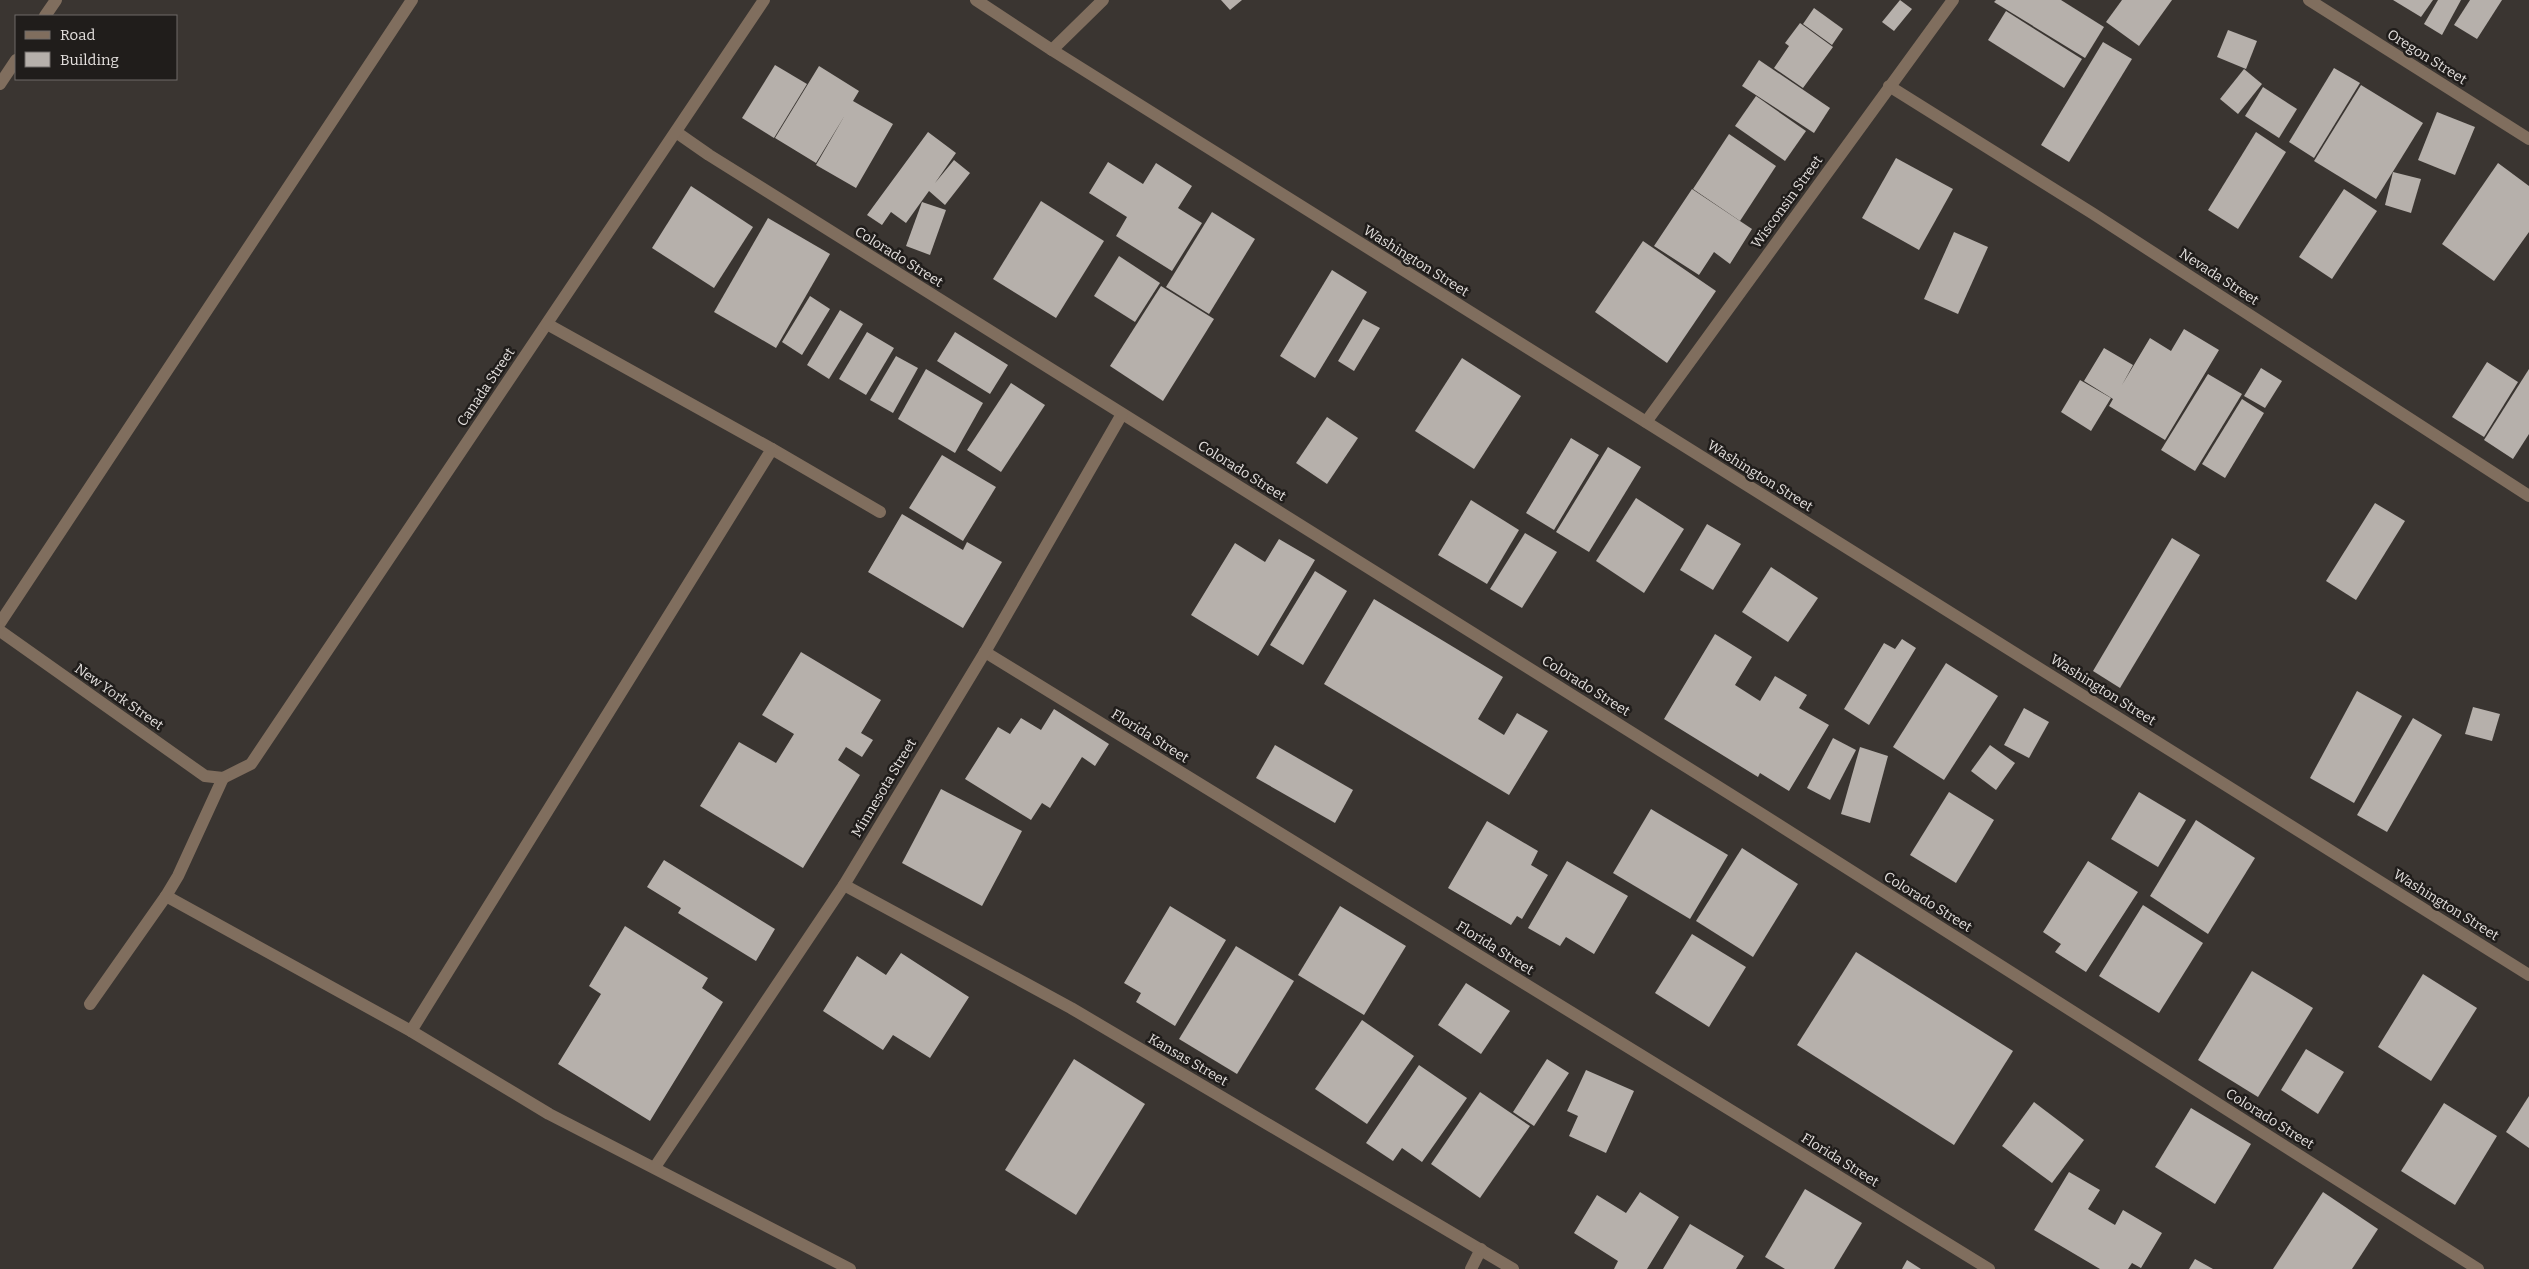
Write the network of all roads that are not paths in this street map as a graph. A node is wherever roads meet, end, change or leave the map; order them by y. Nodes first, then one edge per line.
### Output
1 (56, 0) edge
2 (412, 0) edge
3 (764, 0) edge
4 (976, 0) edge
5 (1103, 0) edge
6 (1953, 0) edge
7 (2309, 0) edge
8 (46, 15) edge
9 (1052, 50) junction
10 (15, 62) edge
11 (0, 84) edge
12 (1889, 86) junction
13 (676, 132) junction
14 (2529, 139) edge
15 (547, 324) junction
16 (1122, 414) junction
17 (1646, 422) junction
18 (772, 450) junction
19 (2529, 496) edge
20 (880, 512) dead end
21 (0, 623) edge
22 (0, 631) edge
23 (984, 652) junction
24 (224, 778) junction
25 (844, 884) junction
26 (166, 896) junction
27 (2529, 975) edge
28 (90, 1004) dead end
29 (411, 1031) junction
30 (655, 1167) junction
31 (1481, 1249) junction
32 (850, 1269) edge
33 (1471, 1269) edge
34 (1513, 1269) edge
35 (1989, 1269) edge
36 (2478, 1269) edge

1 - 8 street
2 - 21 street
3 - 13 street, Canada Street
4 - 9 street, Washington Street
5 - 9 street
6 - 12 street, Wisconsin Street
7 - 14 street, Oregon Street
9 - 17 street, Washington Street
10 - 11 street
12 - 17 street, Wisconsin Street
12 - 19 street, Nevada Street
13 - 15 street, Canada Street
13 - 16 street, Colorado Street
15 - 18 street
15 - 24 street, Canada Street
16 - 23 street, Minnesota Street
16 - 36 street, Colorado Street
17 - 27 street, Washington Street
18 - 20 street
18 - 29 street
22 - 24 street, New York Street
23 - 25 street, Minnesota Street
23 - 35 street, Florida Street
24 - 26 street
25 - 30 street, Minnesota Street
25 - 31 street, Kansas Street
26 - 28 street
26 - 29 street
29 - 30 street
30 - 32 street
31 - 33 street
31 - 34 street, Kansas Street

